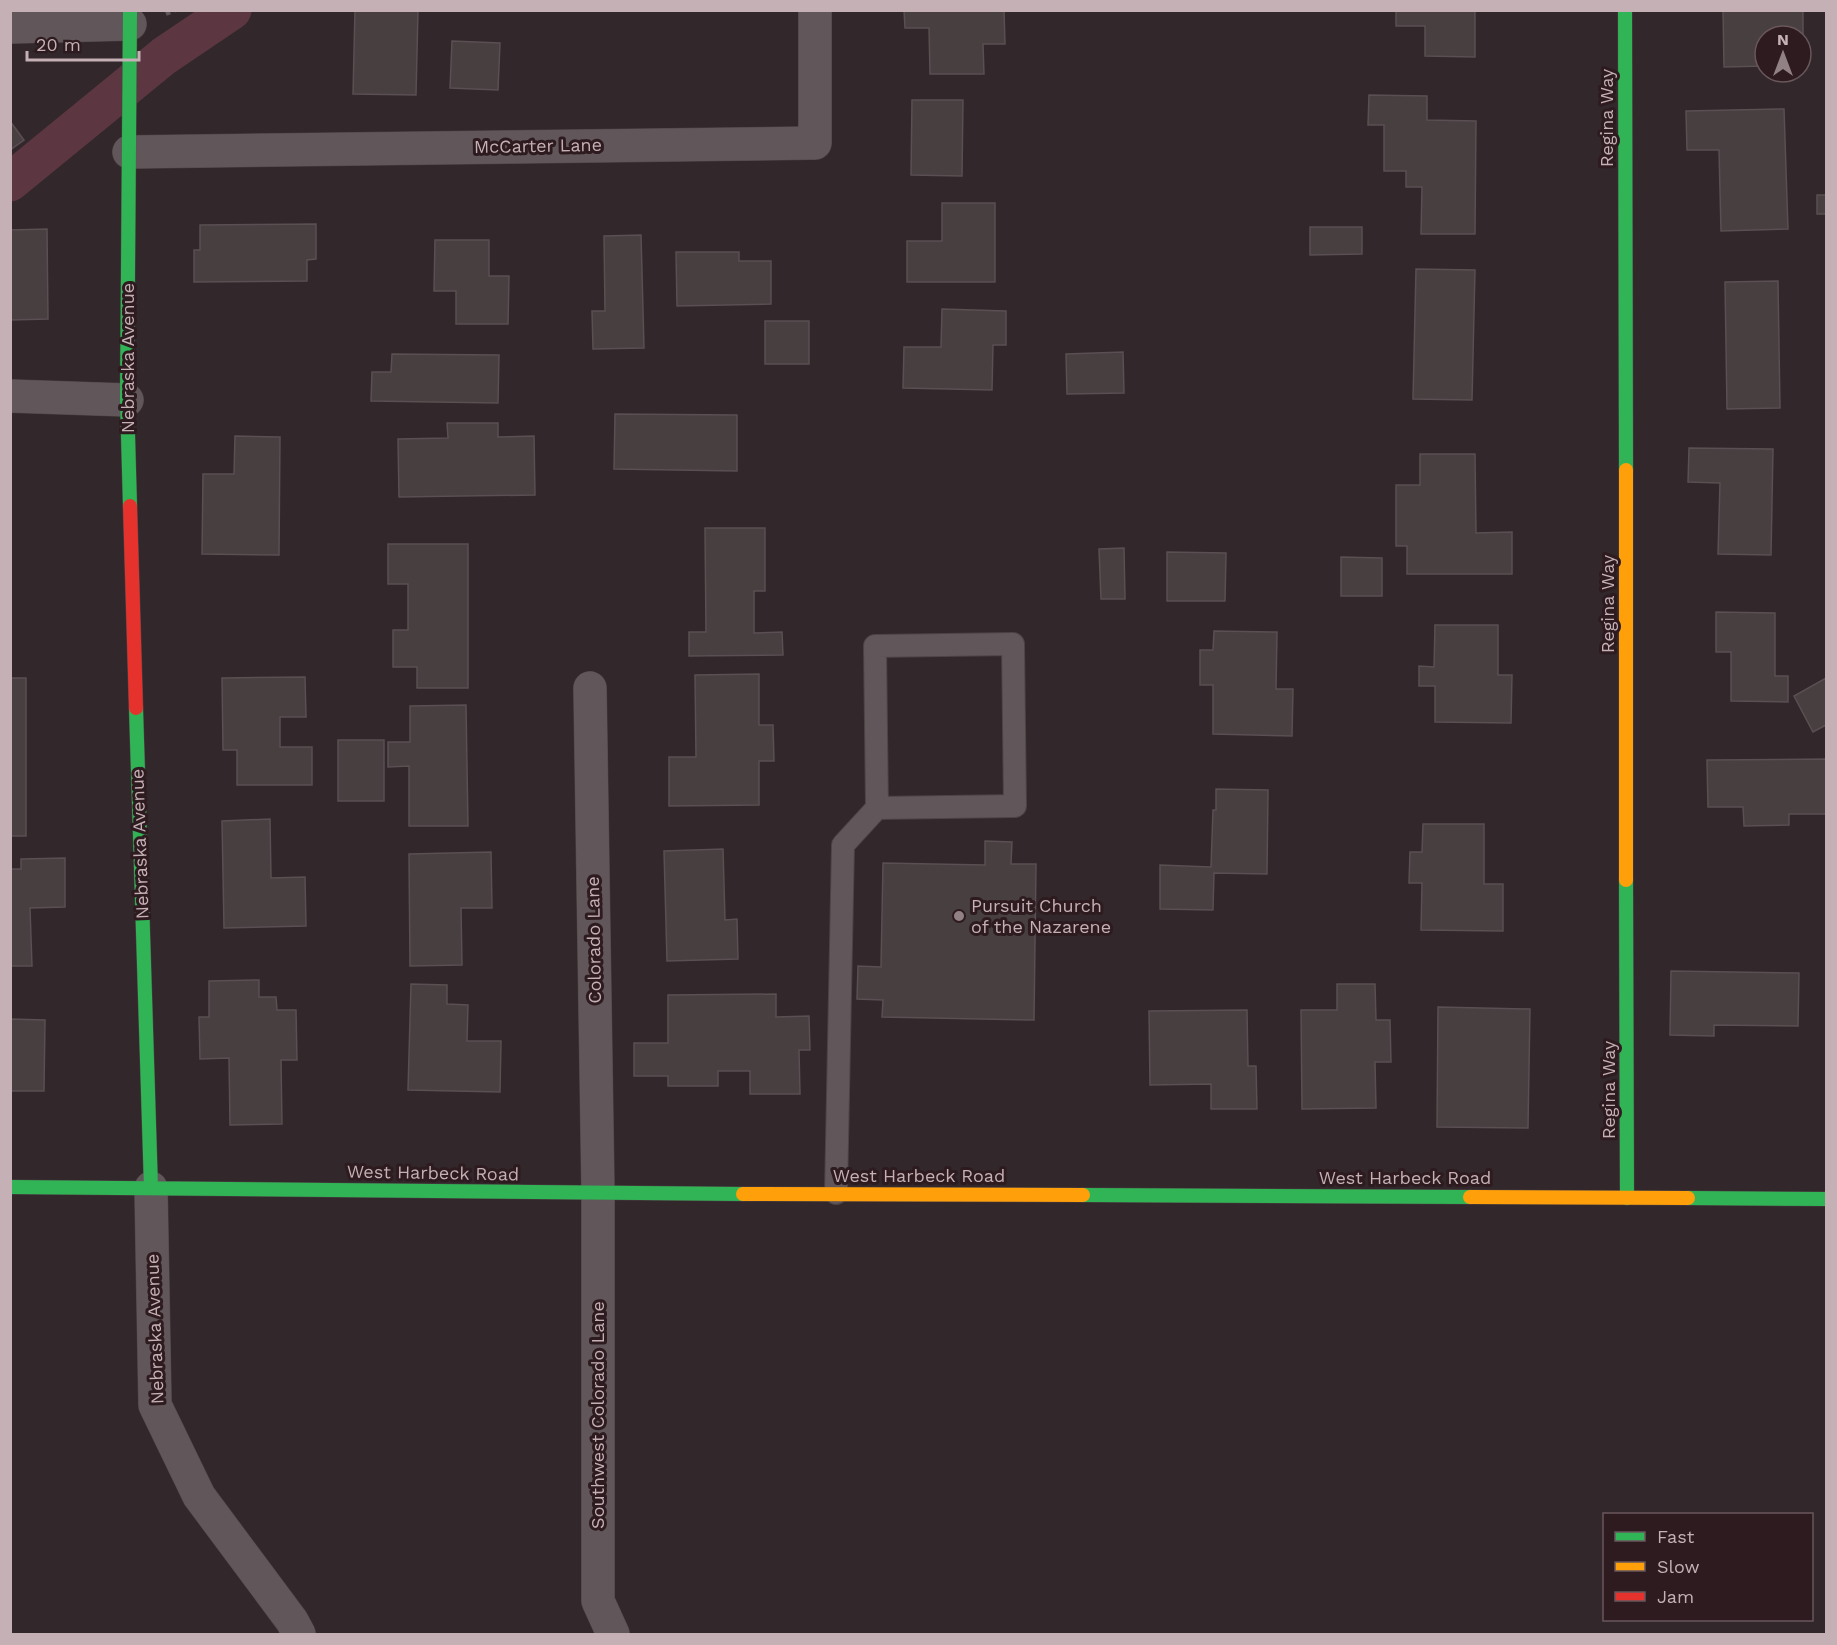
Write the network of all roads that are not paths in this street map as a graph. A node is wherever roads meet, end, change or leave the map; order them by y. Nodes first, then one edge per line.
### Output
1 (815, 10) edge
2 (1625, 10) edge
3 (130, 17) edge
4 (10, 27) edge
5 (129, 152) junction
6 (10, 396) edge
7 (127, 400) junction
8 (590, 688) dead end
9 (878, 808) junction
10 (10, 1187) edge
11 (151, 1188) junction
12 (598, 1193) junction
13 (836, 1193) junction
14 (1627, 1198) junction
15 (1827, 1199) edge
16 (299, 1635) edge
17 (613, 1635) edge

1 - 5 street, McCarter Lane
2 - 14 street, Regina Way
3 - 4 street
3 - 5 street, Nebraska Avenue
5 - 7 street, Nebraska Avenue
6 - 7 street
7 - 11 street, Nebraska Avenue
8 - 12 street, Colorado Lane
9 - 9 lane
9 - 13 lane
10 - 11 street, West Harbeck Road
11 - 12 street, West Harbeck Road
11 - 16 street, Nebraska Avenue
12 - 13 street, West Harbeck Road
12 - 17 street, Southwest Colorado Lane
13 - 14 street, West Harbeck Road
14 - 15 street, West Harbeck Road

